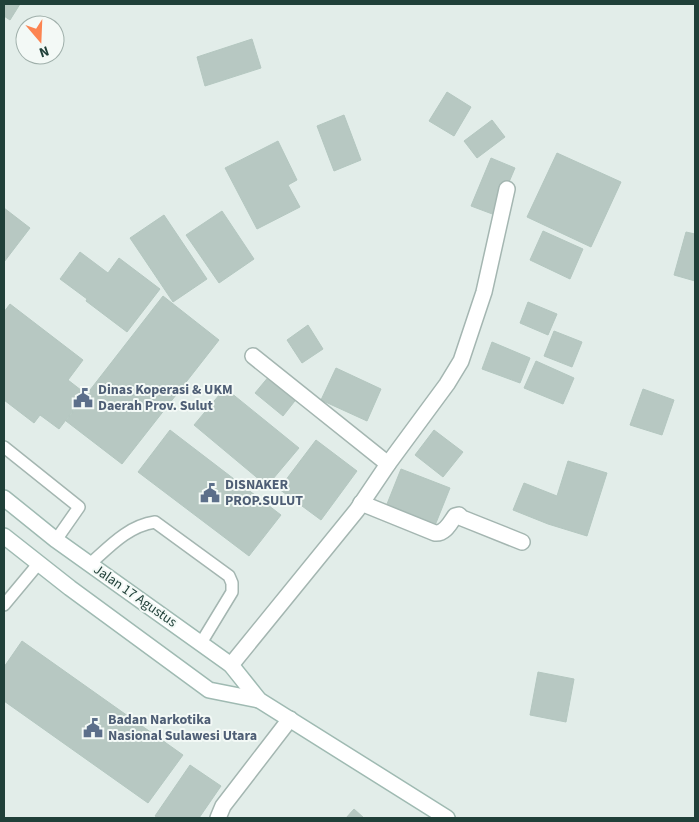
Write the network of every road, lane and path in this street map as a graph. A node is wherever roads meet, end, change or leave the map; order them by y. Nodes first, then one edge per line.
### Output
1 (507, 189) dead end
2 (253, 356) dead end
3 (4, 448) edge
4 (388, 464) junction
5 (4, 498) edge
6 (361, 503) junction
7 (4, 536) edge
8 (56, 540) junction
9 (522, 542) dead end
10 (39, 563) junction
11 (90, 564) junction
12 (4, 605) edge
13 (201, 642) junction
14 (230, 665) junction
15 (259, 700) junction
16 (290, 719) junction
17 (218, 818) edge
18 (447, 818) edge

1 - 4 street
2 - 4 street
3 - 8 lane
4 - 6 street
5 - 8 street, Jalan 17 Agustus
6 - 9 street
6 - 14 street
7 - 10 street, Jalan 17 Agustus
8 - 11 street, Jalan 17 Agustus
10 - 12 lane
10 - 15 street, Jalan 17 Agustus
11 - 13 street, Jalan 17 Agustus
11 - 13 lane
13 - 14 street, Jalan 17 Agustus
14 - 15 street, Jalan 17 Agustus
15 - 16 street, Jalan 17 Agustus
16 - 17 street
16 - 18 street, Jalan 17 Agustus

